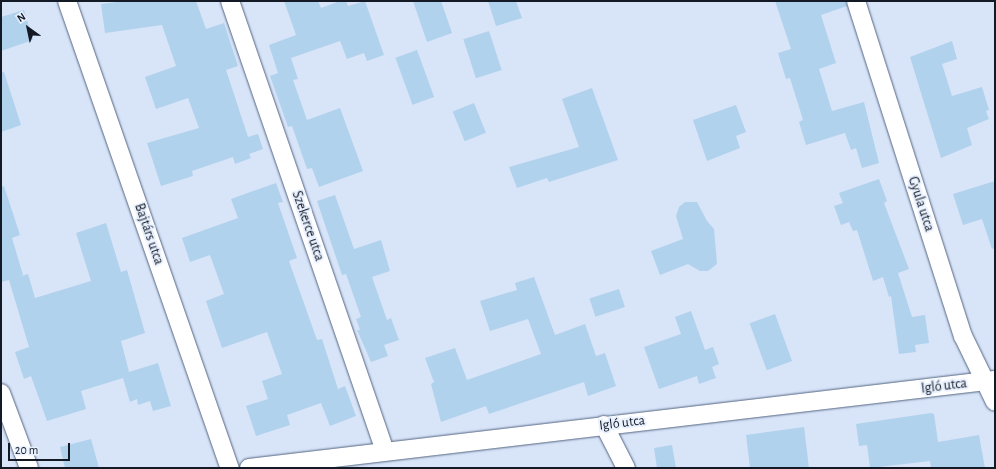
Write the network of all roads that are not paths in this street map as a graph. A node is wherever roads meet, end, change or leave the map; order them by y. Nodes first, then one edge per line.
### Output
1 (67, 1) edge
2 (230, 1) edge
3 (856, 1) edge
4 (990, 381) edge
5 (1, 393) edge
6 (995, 402) edge
7 (604, 425) junction
8 (385, 451) junction
9 (29, 468) edge
10 (230, 468) edge
11 (249, 468) edge
12 (626, 468) edge

1 - 10 street, Bajtárs utca
2 - 8 street, Szekerce utca
3 - 4 street, Gyula utca
4 - 6 street, Gyula utca
4 - 7 street, Igló utca
5 - 9 street
7 - 8 street, Igló utca
7 - 12 street
8 - 11 street, Igló utca

